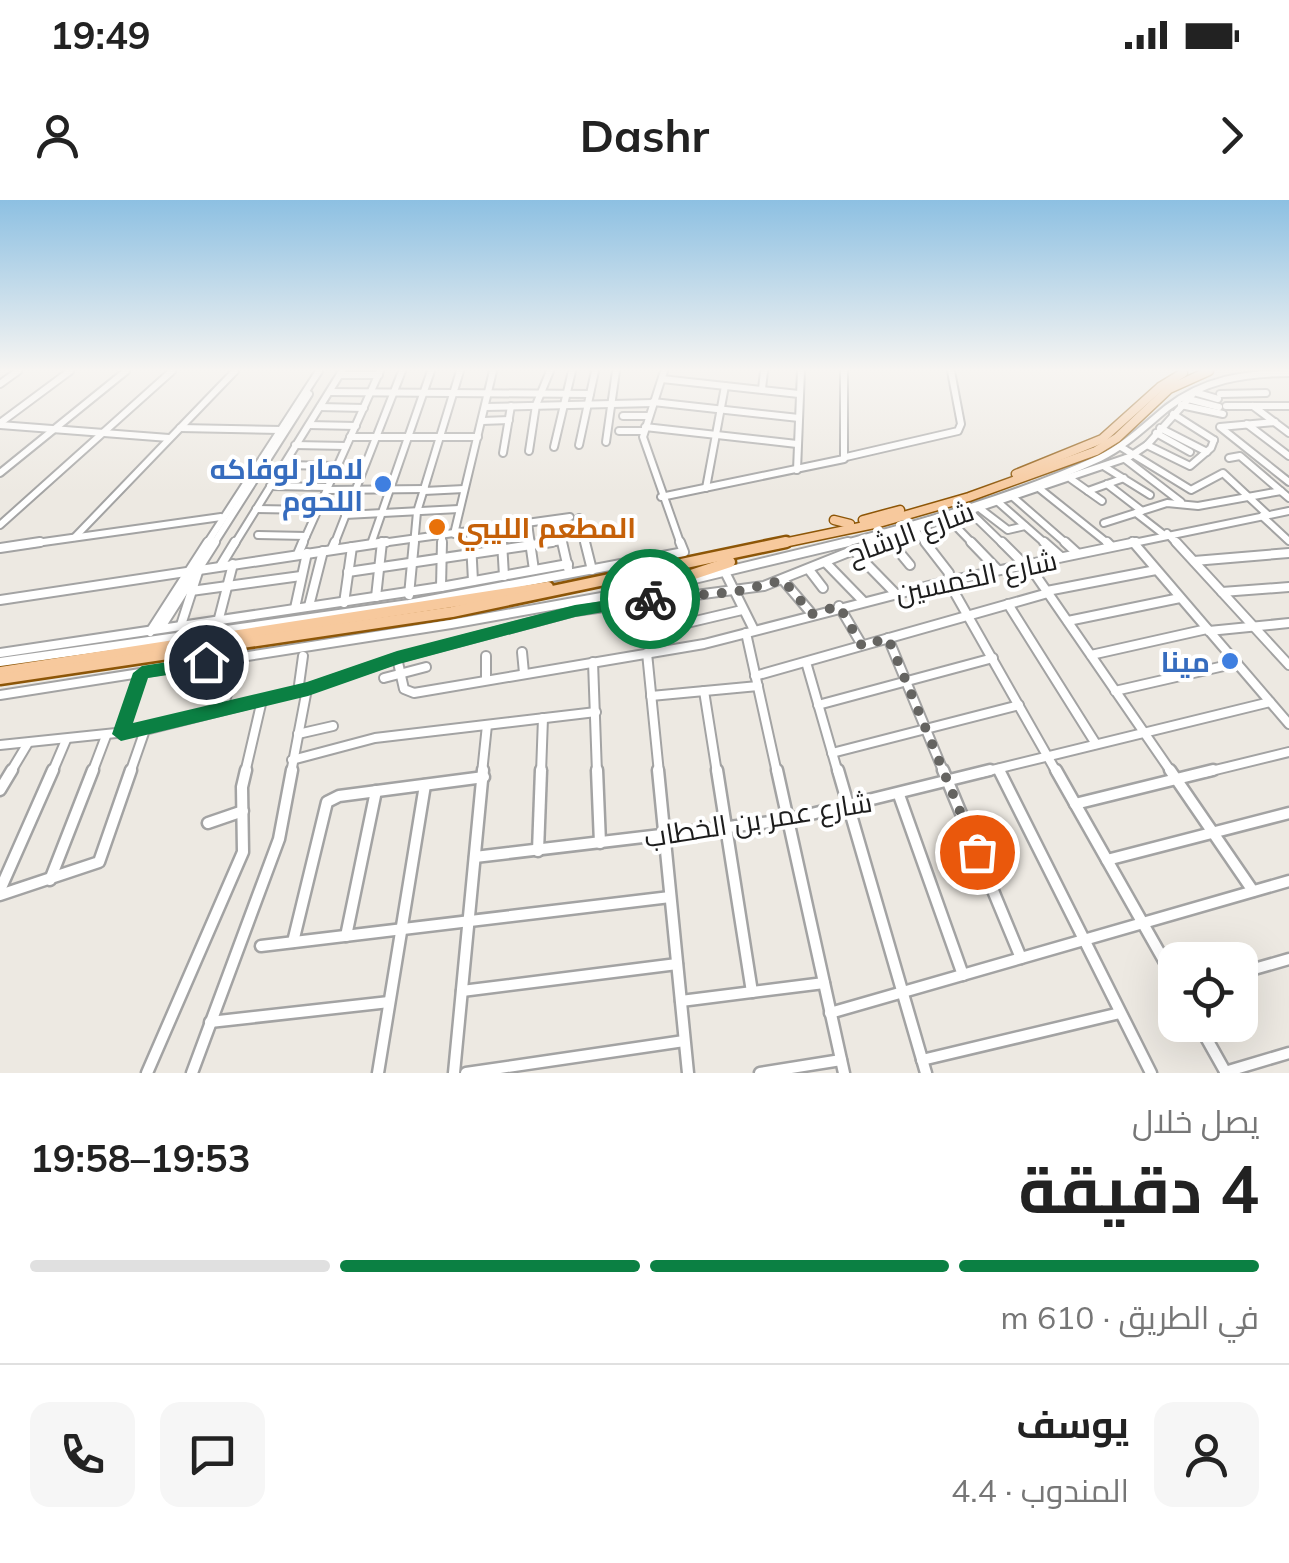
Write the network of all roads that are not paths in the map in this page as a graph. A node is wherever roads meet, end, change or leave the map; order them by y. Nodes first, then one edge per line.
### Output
1 (75, 412) edge
2 (126, 412) edge
3 (195, 412) edge
4 (294, 412) edge
5 (317, 412) edge
6 (362, 412) edge
7 (386, 412) edge
8 (416, 412) edge
9 (447, 412) edge
10 (484, 412) edge
11 (510, 412) edge
12 (535, 412) edge
13 (562, 412) edge
14 (586, 412) edge
15 (611, 412) edge
16 (650, 412) edge
17 (720, 412) edge
18 (744, 412) edge
19 (799, 412) edge
20 (845, 412) edge
21 (959, 412) edge
22 (1134, 412) edge
23 (1146, 412) edge
24 (1169, 412) edge
25 (1175, 412) edge
26 (1261, 412) edge
27 (1173, 414) junction
28 (623, 416) dead end
29 (648, 416) junction
30 (799, 418) junction
31 (508, 420) junction
32 (482, 421) junction
33 (1274, 422) junction
34 (0, 424) edge
35 (1246, 424) junction
36 (309, 425) junction
37 (356, 426) junction
38 (179, 428) junction
39 (54, 429) junction
40 (644, 429) junction
41 (282, 430) junction
42 (1158, 430) junction
43 (618, 431) dead end
44 (1289, 432) edge
45 (102, 433) junction
46 (716, 436) junction
47 (350, 437) junction
48 (376, 437) junction
49 (407, 437) junction
50 (440, 437) junction
51 (478, 437) junction
52 (170, 438) junction
53 (1214, 440) junction
54 (606, 442) dead end
55 (1192, 442) dead end
56 (798, 444) junction
57 (296, 445) junction
58 (579, 445) dead end
59 (1147, 445) junction
60 (346, 446) junction
61 (1121, 447) junction
62 (554, 448) dead end
63 (529, 451) dead end
64 (1190, 452) dead end
65 (1207, 452) junction
66 (502, 454) dead end
67 (1134, 454) junction
68 (846, 456) junction
69 (1289, 456) edge
70 (1229, 458) dead end
71 (1125, 459) junction
72 (284, 464) junction
73 (337, 466) junction
74 (1105, 467) junction
75 (797, 470) junction
76 (0, 472) edge
77 (1124, 478) junction
78 (1071, 479) junction
79 (1289, 482) edge
80 (1107, 484) junction
81 (270, 486) junction
82 (706, 488) junction
83 (327, 489) junction
84 (464, 489) junction
85 (1040, 489) junction
86 (355, 490) junction
87 (390, 490) junction
88 (424, 490) junction
89 (1280, 490) junction
90 (1088, 491) junction
91 (1150, 496) dead end
92 (1248, 496) junction
93 (1013, 497) junction
94 (661, 498) junction
95 (1289, 498) edge
96 (996, 501) junction
97 (1102, 501) dead end
98 (1181, 502) junction
99 (978, 506) junction
100 (256, 509) junction
101 (458, 509) junction
102 (317, 510) junction
103 (968, 510) junction
104 (1289, 510) edge
105 (418, 512) junction
106 (1139, 512) junction
107 (380, 514) junction
108 (1265, 515) junction
109 (345, 516) junction
110 (222, 517) junction
111 (946, 517) junction
112 (558, 519) junction
113 (834, 520) dead end
114 (528, 523) junction
115 (1104, 523) dead end
116 (850, 524) junction
117 (0, 525) edge
118 (1025, 526) junction
119 (500, 527) junction
120 (913, 528) junction
121 (470, 532) junction
122 (962, 532) junction
123 (1165, 533) junction
124 (454, 534) junction
125 (258, 535) dead end
126 (306, 536) junction
127 (442, 536) junction
128 (949, 536) dead end
129 (75, 537) junction
130 (412, 538) junction
131 (886, 538) junction
132 (562, 541) junction
133 (1132, 541) junction
134 (1289, 541) edge
135 (382, 542) junction
136 (370, 544) junction
137 (532, 546) junction
138 (1112, 546) junction
139 (352, 547) junction
140 (0, 548) edge
141 (328, 550) junction
142 (503, 550) junction
143 (854, 551) junction
144 (746, 553) junction
145 (1289, 553) edge
146 (302, 554) junction
147 (471, 554) junction
148 (1078, 554) junction
149 (1061, 557) junction
150 (441, 558) junction
151 (1193, 561) junction
152 (410, 563) junction
153 (233, 564) junction
154 (568, 564) junction
155 (827, 564) junction
156 (1026, 564) junction
157 (221, 565) junction
158 (910, 565) dead end
159 (379, 567) junction
160 (194, 569) junction
161 (891, 569) dead end
162 (534, 570) junction
163 (592, 570) junction
164 (998, 570) junction
165 (1156, 570) junction
166 (810, 571) junction
167 (348, 572) junction
168 (725, 572) junction
169 (569, 574) junction
170 (878, 574) junction
171 (301, 576) junction
172 (504, 576) junction
173 (860, 578) dead end
174 (783, 580) junction
175 (473, 581) junction
176 (948, 581) junction
177 (848, 582) junction
178 (226, 586) junction
179 (1289, 586) edge
180 (441, 587) junction
181 (655, 587) junction
182 (823, 588) dead end
183 (191, 591) junction
184 (735, 592) junction
185 (1048, 592) junction
186 (1222, 592) junction
187 (896, 594) junction
188 (376, 596) junction
189 (1180, 598) junction
190 (0, 600) edge
191 (647, 600) junction
192 (344, 601) junction
193 (863, 601) junction
194 (409, 602) junction
195 (611, 604) junction
196 (1008, 604) junction
197 (310, 606) junction
198 (839, 606) junction
199 (294, 608) junction
200 (742, 610) junction
201 (342, 612) junction
202 (812, 614) junction
203 (968, 615) junction
204 (218, 620) junction
205 (1068, 621) junction
206 (1289, 624) edge
207 (181, 625) junction
208 (1254, 627) junction
209 (156, 629) junction
210 (659, 629) junction
211 (1208, 630) junction
212 (215, 631) junction
213 (626, 632) dead end
214 (750, 632) junction
215 (888, 638) junction
216 (149, 640) junction
217 (862, 646) junction
218 (522, 652) dead end
219 (0, 653) edge
220 (650, 653) junction
221 (1090, 654) junction
222 (303, 656) dead end
223 (486, 656) dead end
224 (239, 658) junction
225 (397, 658) junction
226 (993, 658) junction
227 (0, 662) edge
228 (593, 662) junction
229 (806, 662) junction
230 (1237, 664) junction
231 (1289, 664) edge
232 (426, 667) dead end
233 (142, 673) junction
234 (524, 673) junction
235 (400, 674) junction
236 (0, 675) edge
237 (384, 678) dead end
238 (486, 679) junction
239 (756, 681) junction
240 (906, 682) junction
241 (303, 690) junction
242 (704, 691) junction
243 (1116, 691) junction
244 (0, 695) edge
245 (650, 696) junction
246 (262, 700) junction
247 (1270, 702) junction
248 (818, 705) junction
249 (1019, 705) junction
250 (222, 710) junction
251 (596, 712) junction
252 (543, 718) junction
253 (1289, 724) edge
254 (487, 725) junction
255 (333, 726) dead end
256 (146, 730) junction
257 (926, 730) junction
258 (1144, 732) junction
259 (121, 734) junction
260 (298, 734) junction
261 (106, 736) junction
262 (66, 740) junction
263 (28, 742) junction
264 (1096, 744) junction
265 (0, 745) edge
266 (1289, 752) edge
267 (832, 753) junction
268 (1048, 756) junction
269 (292, 760) junction
270 (998, 770) junction
271 (484, 777) junction
272 (1177, 780) junction
273 (948, 782) junction
274 (425, 785) junction
275 (0, 790) edge
276 (376, 791) junction
277 (899, 795) junction
278 (1074, 804) junction
279 (849, 808) junction
280 (243, 812) junction
281 (1289, 813) edge
282 (787, 820) junction
283 (208, 823) dead end
284 (727, 828) junction
285 (1212, 832) junction
286 (665, 836) junction
287 (600, 843) junction
288 (538, 850) junction
289 (475, 857) junction
290 (1107, 860) junction
291 (50, 880) junction
292 (1289, 881) edge
293 (1252, 891) junction
294 (0, 893) edge
295 (670, 897) junction
296 (469, 921) junction
297 (1142, 921) junction
298 (402, 929) junction
299 (346, 936) junction
300 (1083, 938) junction
301 (293, 942) junction
302 (261, 946) dead end
303 (1158, 950) edge
304 (1021, 958) junction
305 (1289, 959) edge
306 (677, 964) junction
307 (1258, 968) edge
308 (963, 975) junction
309 (824, 983) junction
310 (462, 991) junction
311 (752, 992) junction
312 (902, 992) junction
313 (681, 1001) junction
314 (389, 1002) junction
315 (830, 1013) junction
316 (1120, 1014) junction
317 (210, 1022) junction
318 (684, 1041) junction
319 (1209, 1042) edge
320 (1289, 1052) edge
321 (924, 1066) edge
322 (842, 1067) edge
323 (1225, 1072) edge
324 (148, 1073) edge
325 (192, 1073) edge
326 (378, 1073) edge
327 (454, 1073) edge
328 (466, 1073) edge
329 (688, 1073) edge
330 (763, 1073) edge
331 (1151, 1073) edge

1 - 39 street
2 - 45 street
3 - 38 street
4 - 41 street
5 - 36 street
6 - 37 street
7 - 48 street
8 - 49 street
9 - 50 street
10 - 32 street
11 - 31 street
12 - 63 street
13 - 62 street
14 - 58 street
15 - 54 street
16 - 29 street
17 - 46 street
18 - 30 street
19 - 30 street
20 - 68 street
21 - 68 street
22 - 116 main road
23 - 144 main road
24 - 61 street
25 - 27 street, شارع الرشاح
26 - 33 street
27 - 42 street, شارع الرشاح
27 - 53 street
28 - 29 street
29 - 40 street
30 - 56 street
31 - 32 street
31 - 66 street
32 - 51 street
33 - 35 street
33 - 44 street
34 - 39 street
35 - 69 street
35 - 79 street
36 - 37 street
36 - 57 street
37 - 47 street
38 - 41 street
38 - 52 street
39 - 45 street
39 - 76 street
40 - 43 street
40 - 46 street
40 - 94 street
41 - 110 street
41 - 160 street
42 - 59 street, شارع الرشاح
42 - 64 street
42 - 65 street
45 - 52 street
45 - 117 street
46 - 56 street
46 - 82 street
47 - 48 street
47 - 60 street
48 - 49 street
48 - 86 street
49 - 50 street
49 - 87 street
50 - 51 street
50 - 88 street
51 - 84 street
52 - 129 street
53 - 55 street
53 - 65 street
56 - 75 street
57 - 60 street
57 - 72 street
59 - 65 street
59 - 67 street, شارع الرشاح
60 - 73 street
61 - 67 street
61 - 168 street
67 - 71 street, شارع الرشاح
67 - 92 street
68 - 75 street
70 - 89 street
71 - 74 street, شارع الرشاح
71 - 98 street
72 - 73 street
72 - 81 street
73 - 83 street
74 - 77 street
74 - 78 street, شارع الرشاح
75 - 82 street
77 - 80 street
77 - 91 street
78 - 85 street, شارع الرشاح
78 - 90 street
80 - 90 street
80 - 106 street
81 - 83 street
81 - 100 street
82 - 94 street
83 - 86 street
83 - 102 street
84 - 88 street
84 - 101 street
85 - 93 street, شارع الرشاح
85 - 138 street
86 - 87 street
86 - 109 street
87 - 88 street
87 - 107 street
88 - 105 street
89 - 92 street
89 - 95 street
90 - 97 street
92 - 98 street
92 - 108 street
93 - 96 street, شارع الرشاح
93 - 148 street
94 - 163 street
96 - 99 street, شارع الرشاح
96 - 118 street
98 - 106 street
99 - 103 street, شارع الرشاح
99 - 118 street
100 - 102 street
100 - 157 street
101 - 105 street
101 - 124 street
102 - 126 street
103 - 111 street, شارع الرشاح
103 - 156 street
104 - 108 street, شارع الخمسين
105 - 107 street
105 - 130 street
106 - 115 street
106 - 123 street
107 - 109 street
107 - 136 street
108 - 123 street, شارع الخمسين
108 - 134 street
109 - 141 street
110 - 129 street
110 - 160 street
111 - 120 street, شارع الرشاح
111 - 122 street
112 - 114 street
112 - 132 street
112 - 163 street
113 - 116 main road
114 - 119 street
114 - 137 street
116 - 194 main road
118 - 149 street
119 - 121 street
119 - 142 street
120 - 131 street, شارع الرشاح
120 - 176 street
121 - 124 street
121 - 147 street
122 - 128 street
122 - 164 street
123 - 133 street, شارع الخمسين
123 - 151 street
124 - 127 street
125 - 126 street
126 - 146 street
127 - 130 street
127 - 150 street
129 - 140 street
130 - 135 street
130 - 152 street
131 - 143 street, شارع الرشاح
131 - 158 street
132 - 137 street
132 - 154 street
133 - 138 street, شارع الخمسين
133 - 165 street
135 - 136 street
135 - 159 street
136 - 139 street
137 - 142 street
137 - 162 street
138 - 148 street, شارع الخمسين
139 - 141 street
139 - 167 street
141 - 146 street
141 - 197 street
142 - 147 street
142 - 172 street
143 - 155 street, شارع الرشاح
143 - 170 street
144 - 181 main road
144 - 236 main road
145 - 151 street
146 - 153 street
146 - 171 street
147 - 150 street
147 - 175 street
148 - 149 street, شارع الخمسين
149 - 156 street, شارع الخمسين
150 - 152 street
150 - 180 street
151 - 186 street
152 - 159 street
152 - 194 street
153 - 157 street
153 - 178 street
154 - 162 street
154 - 169 street
155 - 166 street, شارع الرشاح
155 - 177 street
156 - 164 street, شارع الخمسين
156 - 185 street
157 - 160 street
159 - 167 street
159 - 188 street
160 - 183 street
160 - 190 street
160 - 209 street
161 - 170 street
162 - 172 street
163 - 169 street
164 - 176 street, شارع الخمسين
165 - 185 street
165 - 189 street
166 - 174 street, شارع الرشاح
166 - 182 street
167 - 192 street
168 - 181 street
168 - 184 street
169 - 194 street
170 - 187 street
171 - 178 street
171 - 199 street
172 - 175 street
173 - 177 street
174 - 184 street, شارع الرشاح
174 - 202 street
175 - 180 street
176 - 187 street, شارع الخمسين
176 - 203 street
177 - 193 street
178 - 183 street
178 - 204 street
179 - 186 street
180 - 194 street
181 - 224 street
183 - 207 street
184 - 191 street, شارع الرشاح
184 - 200 street
185 - 196 street
185 - 205 street
186 - 208 street
187 - 193 street, شارع الخمسين
188 - 192 street
188 - 194 street
189 - 205 street
189 - 211 street
191 - 195 street, شارع الرشاح
191 - 210 street
192 - 197 street
192 - 201 street
193 - 198 street, شارع الخمسين
194 - 201 street
194 - 236 main road
195 - 213 street
195 - 225 street, شارع الرشاح
196 - 203 street
196 - 264 street
197 - 199 street
198 - 202 street, شارع الخمسين
198 - 217 street
199 - 204 street
200 - 210 street
200 - 214 street
201 - 212 street
202 - 214 street, شارع الخمسين
203 - 215 street
203 - 226 street
204 - 207 street
204 - 212 street
205 - 221 street
206 - 208 street
207 - 209 street
208 - 211 street
208 - 231 street
209 - 216 street
209 - 219 street
210 - 220 street
211 - 221 street
211 - 230 street
212 - 216 street
214 - 220 street, شارع الخمسين
214 - 239 street
215 - 217 street
215 - 240 street
216 - 227 street
217 - 229 street
218 - 234 street
220 - 228 street, شارع الخمسين
220 - 245 street
221 - 243 street
222 - 241 street
223 - 238 street
224 - 233 street
224 - 250 street
225 - 235 street
225 - 241 street, شارع الرشاح
226 - 240 street
226 - 249 street
228 - 234 street, شارع الخمسين
228 - 251 street
229 - 239 street
229 - 248 street
230 - 243 street
230 - 247 street
232 - 235 street
233 - 244 street
233 - 259 street
234 - 238 street, شارع الخمسين
235 - 237 street
235 - 238 street, شارع الخمسين
239 - 242 street
239 - 282 street
240 - 248 street
240 - 257 street
241 - 246 street, شارع الرشاح
241 - 260 street
242 - 245 street
242 - 284 street
243 - 258 street
245 - 286 street
246 - 250 street, شارع الرشاح
246 - 280 street
247 - 253 street
247 - 258 street, شارع عمر بن الخطاب
248 - 267 street
249 - 257 street
249 - 268 street
250 - 256 street, شارع الرشاح
251 - 252 street
251 - 287 street
252 - 254 street
252 - 288 street
254 - 269 street
254 - 271 street
255 - 260 street
256 - 259 street, شارع الرشاح
256 - 291 street
257 - 267 street
257 - 273 street
258 - 264 street, شارع عمر بن الخطاب
258 - 272 street
259 - 261 street, شارع الرشاح
260 - 269 street
261 - 262 street, شارع الرشاح
261 - 291 street
262 - 263 street, شارع الرشاح
262 - 294 street
263 - 265 street, شارع الرشاح
263 - 275 street
264 - 268 street, شارع عمر بن الخطاب
266 - 272 street
267 - 279 street
268 - 270 street, شارع عمر بن الخطاب
268 - 278 street
269 - 317 street
270 - 273 street, شارع عمر بن الخطاب
270 - 300 street
271 - 274 street
271 - 289 street
272 - 278 street
272 - 285 street
273 - 277 street, شارع عمر بن الخطاب
273 - 304 street
274 - 276 street
274 - 298 street
276 - 299 street
276 - 301 street
277 - 279 street, شارع عمر بن الخطاب
277 - 308 street
278 - 290 street
279 - 282 street, شارع عمر بن الخطاب
279 - 312 street
280 - 283 street
280 - 324 street
281 - 285 street
282 - 284 street, شارع عمر بن الخطاب
282 - 309 street
284 - 286 street, شارع عمر بن الخطاب
284 - 311 street
285 - 290 street
285 - 293 street
286 - 287 street, شارع عمر بن الخطاب
286 - 295 street
287 - 288 street, شارع عمر بن الخطاب
288 - 289 street, شارع عمر بن الخطاب
289 - 296 street
290 - 297 street
291 - 294 street
292 - 293 street
293 - 297 street
295 - 296 street
295 - 306 street
296 - 298 street
296 - 310 street
297 - 300 street
297 - 303 street
298 - 299 street
298 - 314 street
299 - 301 street
300 - 304 street
300 - 316 street
301 - 302 street
304 - 308 street
305 - 307 street
306 - 310 street
306 - 313 street
308 - 312 street
309 - 311 street
309 - 315 street
310 - 327 street
311 - 313 street
312 - 315 street
312 - 321 street
313 - 318 street
314 - 317 street
314 - 326 street
315 - 322 street
316 - 321 street
316 - 331 street
317 - 325 street
318 - 328 street
318 - 329 street
319 - 323 street
320 - 323 street
322 - 330 street

